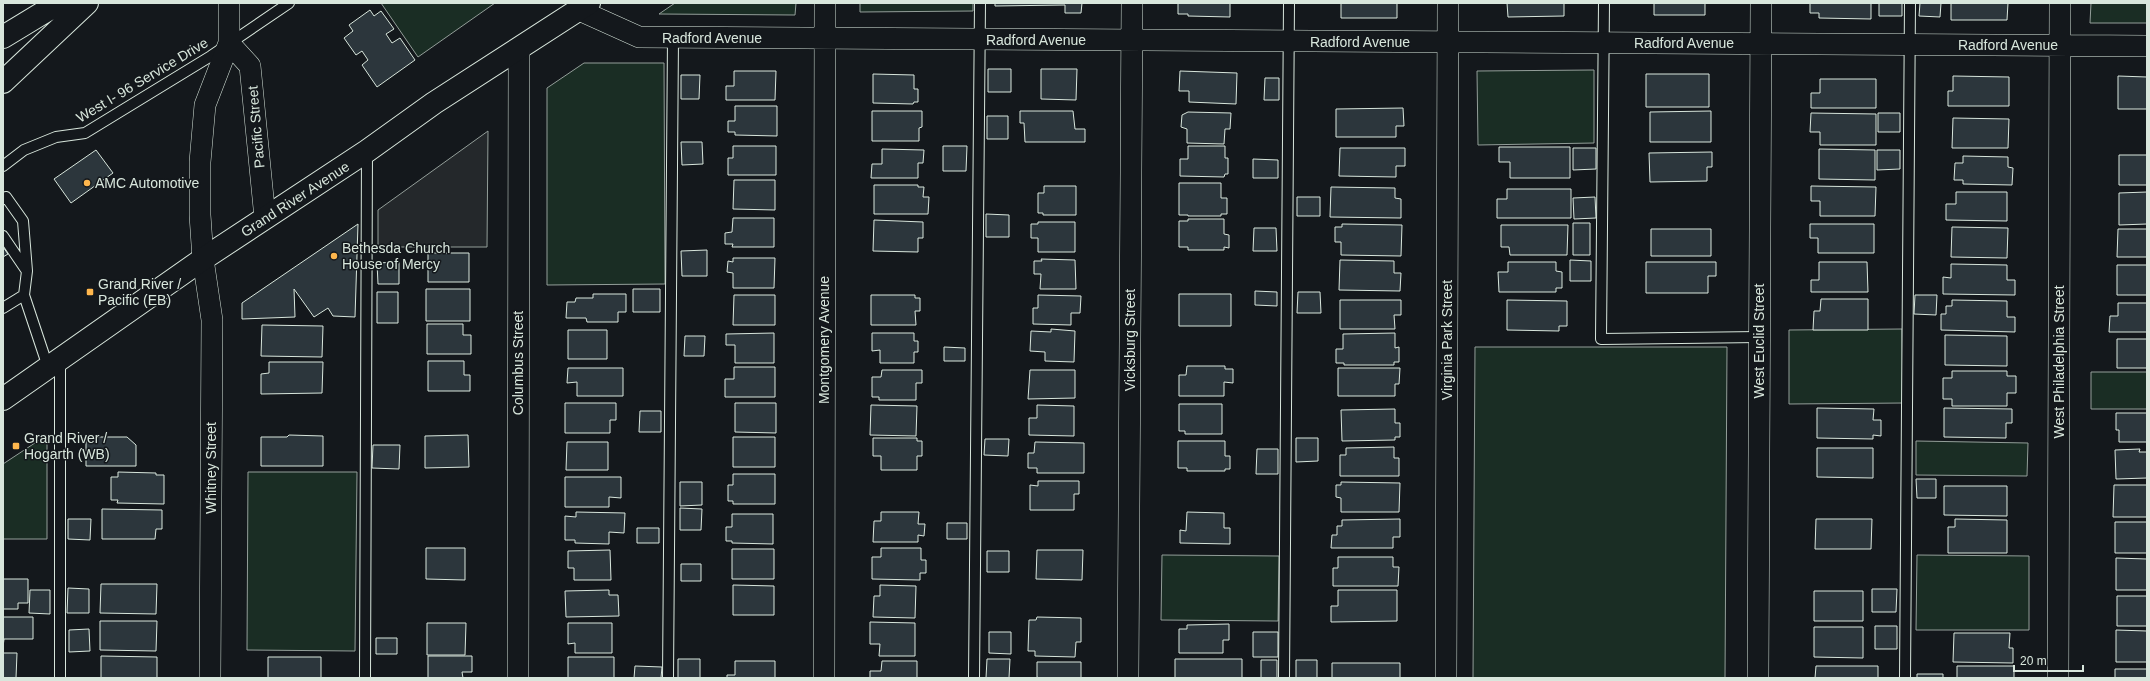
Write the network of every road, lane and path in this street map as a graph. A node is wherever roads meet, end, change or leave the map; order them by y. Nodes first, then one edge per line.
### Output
1 (60, 3) edge
2 (88, 3) edge
3 (229, 3) edge
4 (289, 3) edge
5 (825, 3) edge
6 (980, 3) edge
7 (1132, 3) edge
8 (1289, 3) edge
9 (1448, 3) edge
10 (1604, 3) edge
11 (1761, 3) edge
12 (1910, 3) edge
13 (2060, 3) edge
14 (581, 5) edge
15 (3, 36) edge
16 (673, 38) junction
17 (825, 38) junction
18 (979, 39) junction
19 (1131, 40) junction
20 (1289, 41) junction
21 (1448, 42) junction
22 (1604, 43) junction
23 (229, 44) junction
24 (1761, 44) junction
25 (1909, 45) junction
26 (2060, 46) junction
27 (2147, 46) edge
28 (519, 49) junction
29 (3, 82) edge
30 (367, 151) junction
31 (3, 166) edge
32 (4, 196) edge
33 (265, 218) junction
34 (3, 236) edge
35 (203, 259) junction
36 (27, 271) junction
37 (24, 295) junction
38 (3, 308) edge
39 (1760, 337) junction
40 (54, 363) junction
41 (3, 399) edge
42 (60, 678) edge
43 (210, 678) edge
44 (365, 678) edge
45 (518, 678) edge
46 (668, 678) edge
47 (824, 678) edge
48 (974, 678) edge
49 (1128, 678) edge
50 (1284, 678) edge
51 (1446, 678) edge
52 (1758, 678) edge
53 (1905, 678) edge
54 (2058, 678) edge

1 - 15 main road
2 - 29 main road
3 - 23 street
4 - 23 lane, West I- 96 Service Drive
5 - 17 street, Montgomery Avenue
6 - 18 lane
7 - 19 street, Vicksburg Street
8 - 20 lane
9 - 21 street, Virginia Park Street
10 - 22 lane
11 - 24 street, West Euclid Street
12 - 25 lane
13 - 26 street, West Philadelphia Street
14 - 16 street, Radford Avenue
14 - 28 main road, Grand River Avenue
16 - 17 street, Radford Avenue
16 - 46 lane
17 - 18 street, Radford Avenue
17 - 47 street, Montgomery Avenue
18 - 19 street, Radford Avenue
18 - 48 lane
19 - 20 street, Radford Avenue
19 - 49 street, Vicksburg Street
20 - 21 street, Radford Avenue
20 - 50 lane
21 - 22 street, Radford Avenue
21 - 51 street, Virginia Park Street
22 - 24 street, Radford Avenue
22 - 39 lane
23 - 31 lane, West I- 96 Service Drive
23 - 33 street, Pacific Street
23 - 35 street
24 - 25 street, Radford Avenue
24 - 39 street, West Euclid Street
25 - 26 street, Radford Avenue
25 - 53 lane
26 - 27 street, Radford Avenue
26 - 54 street, West Philadelphia Street
28 - 30 main road, Grand River Avenue
28 - 45 street, Columbus Street
30 - 33 main road, Grand River Avenue
30 - 44 lane
32 - 36 lane
33 - 35 main road, Grand River Avenue
34 - 36 lane
35 - 40 main road, Grand River Avenue
35 - 43 street, Whitney Street
36 - 37 lane
37 - 38 lane
37 - 40 lane
39 - 52 street, West Euclid Street
40 - 41 main road, Grand River Avenue
40 - 42 lane

